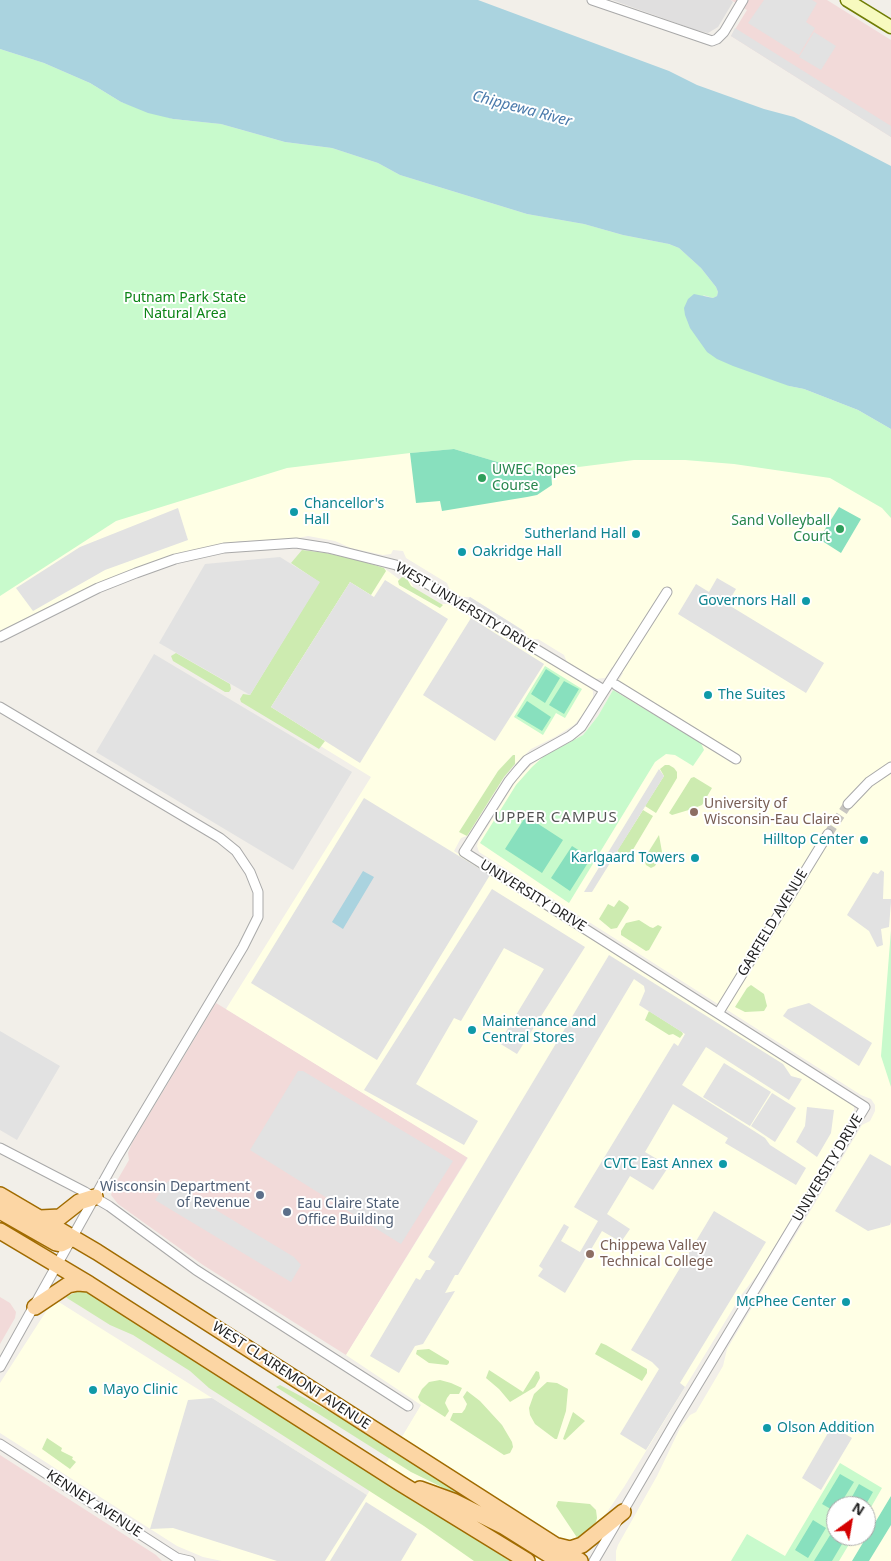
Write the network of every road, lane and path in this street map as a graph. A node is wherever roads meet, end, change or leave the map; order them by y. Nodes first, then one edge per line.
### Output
1 (592, 0) edge
2 (743, 0) edge
3 (847, 0) edge
4 (891, 27) edge
5 (667, 592) dead end
6 (0, 637) edge
7 (616, 685) dead end
8 (604, 690) junction
9 (0, 707) edge
10 (736, 759) dead end
11 (891, 767) edge
12 (848, 804) tunnel mouth
13 (828, 834) tunnel mouth
14 (719, 1012) junction
15 (0, 1148) edge
16 (0, 1195) edge
17 (94, 1197) junction
18 (0, 1211) edge
19 (40, 1218) junction
20 (0, 1231) edge
21 (73, 1238) junction
22 (58, 1266) junction
23 (89, 1284) junction
24 (35, 1307) junction
25 (0, 1367) edge
26 (408, 1406) dead end
27 (0, 1444) edge
28 (400, 1483) junction
29 (623, 1512) junction
30 (558, 1554) edge
31 (176, 1559) edge
32 (190, 1561) edge
33 (527, 1561) edge
34 (580, 1561) edge
35 (594, 1561) edge

1 - 2 street
3 - 4 main road
5 - 8 street
6 - 8 street, WEST UNIVERSITY DRIVE
7 - 10 street
8 - 14 street, UNIVERSITY DRIVE
9 - 17 street
11 - 12 street
13 - 14 street, GARFIELD AVENUE
14 - 29 street, UNIVERSITY DRIVE
15 - 17 street
16 - 19 main road, WEST CLAIREMONT AVENUE
17 - 19 main road
17 - 21 street
17 - 26 street
18 - 21 main road
19 - 21 main road, WEST CLAIREMONT AVENUE
20 - 22 main road
21 - 22 street
21 - 30 main road, WEST CLAIREMONT AVENUE
22 - 23 main road
22 - 24 street
23 - 24 main road
23 - 28 main road
24 - 25 street
27 - 31 street, KENNEY AVENUE
28 - 30 main road
28 - 33 main road
29 - 30 main road
29 - 35 street, UNIVERSITY DRIVE
30 - 34 main road, WEST CLAIREMONT AVENUE
31 - 32 street, KENNEY AVENUE

